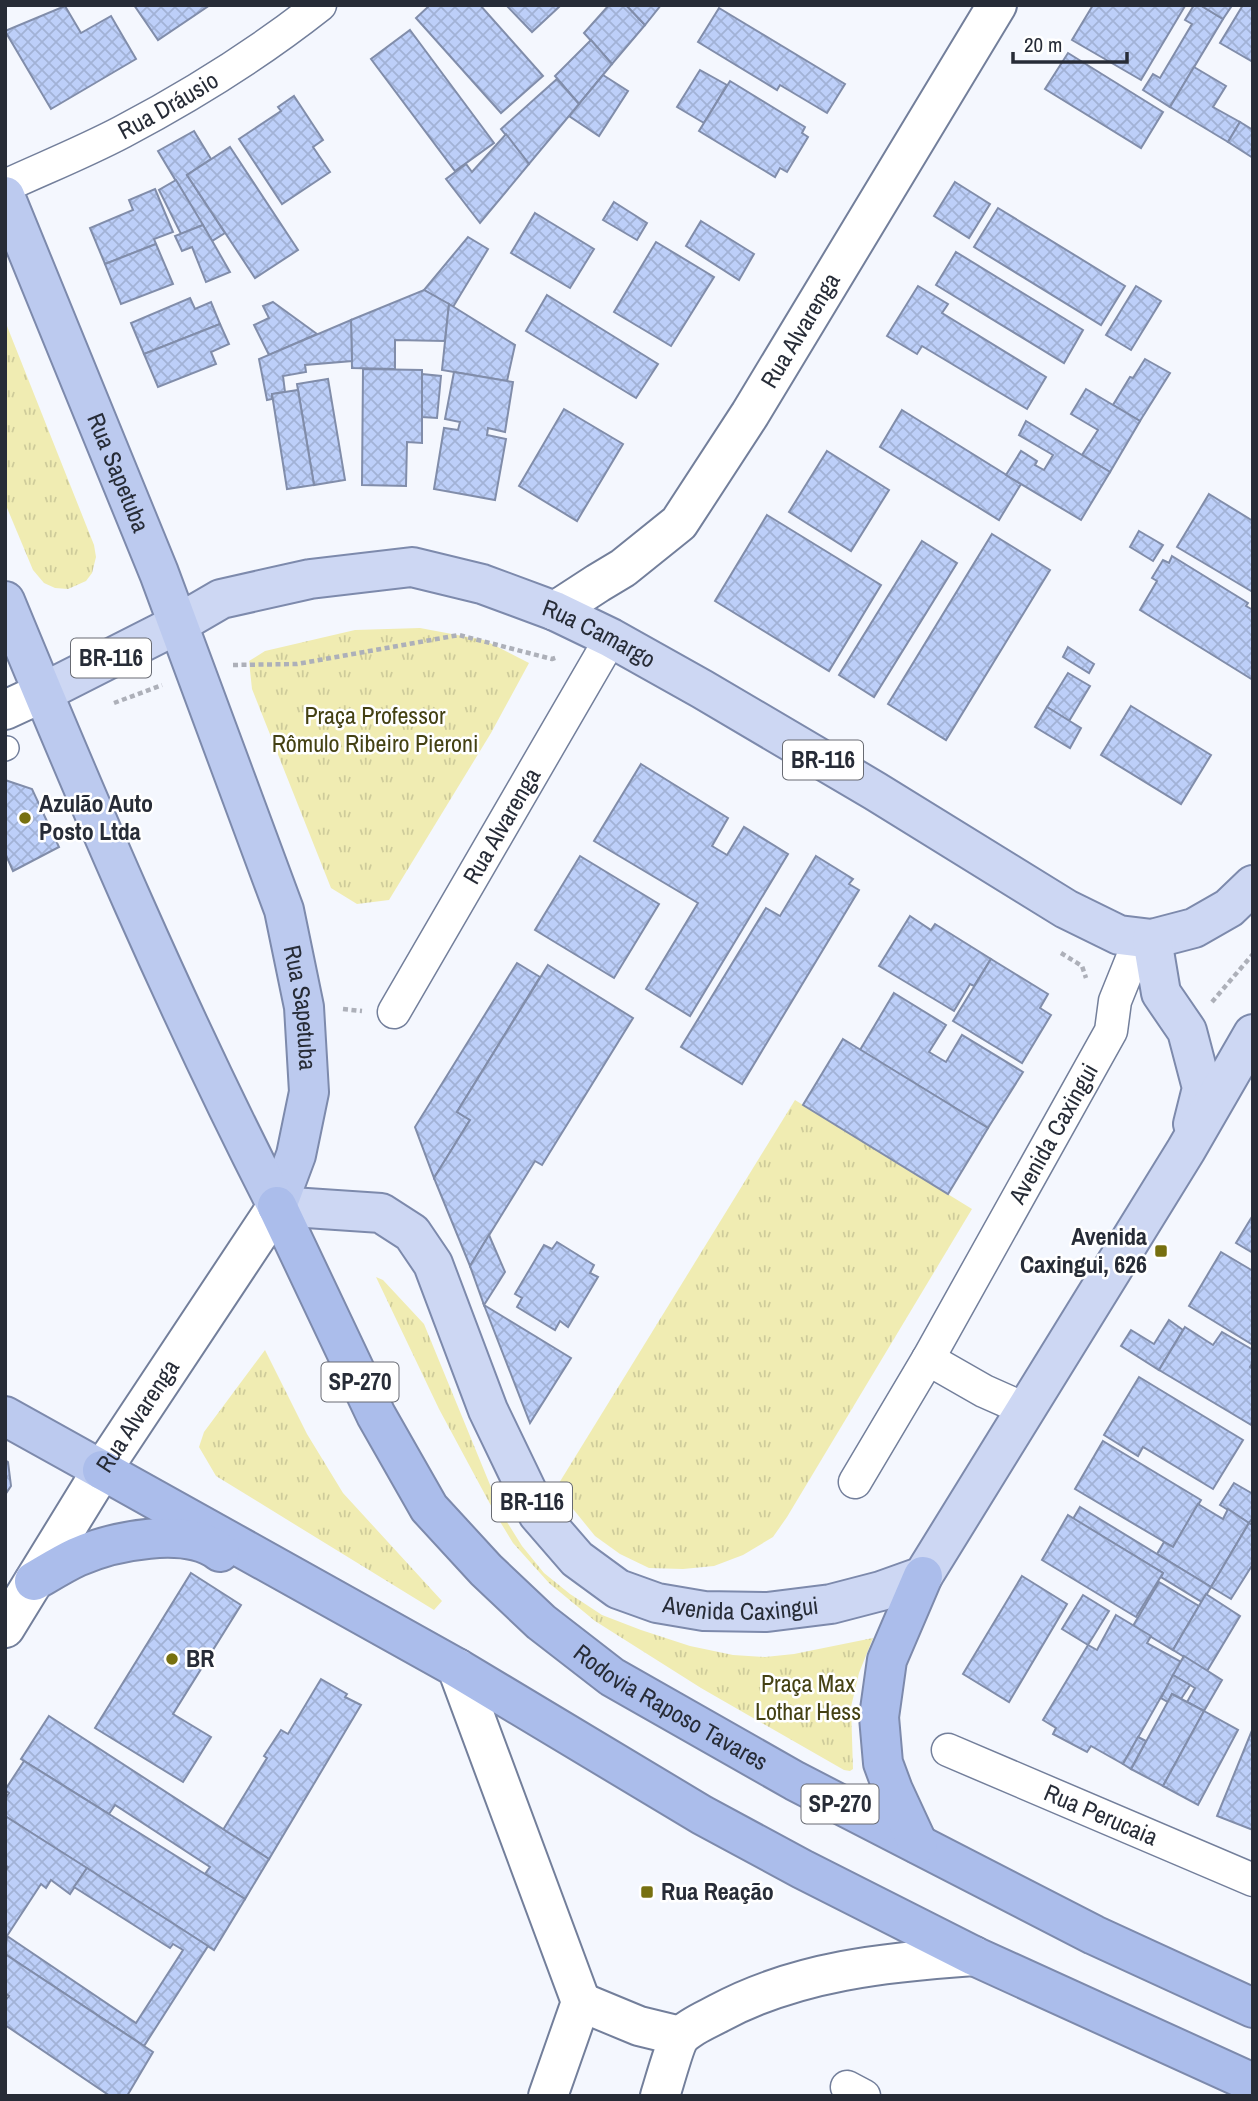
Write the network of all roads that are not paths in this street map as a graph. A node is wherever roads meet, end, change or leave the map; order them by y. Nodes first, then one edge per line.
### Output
1 (320, 5) edge
2 (997, 5) edge
3 (5, 186) edge
4 (5, 196) edge
5 (5, 601) edge
6 (555, 611) junction
7 (178, 624) junction
8 (611, 638) junction
9 (44, 692) junction
10 (5, 710) edge
11 (1253, 885) edge
12 (1146, 939) junction
13 (1161, 993) junction
14 (1115, 1001) junction
15 (394, 1012) road end
16 (1253, 1034) edge
17 (1186, 1150) junction
18 (277, 1206) junction
19 (928, 1359) junction
20 (1027, 1410) junction
21 (5, 1416) edge
22 (102, 1470) junction
23 (855, 1482) dead end
24 (271, 1564) junction
25 (923, 1576) junction
26 (34, 1581) junction
27 (5, 1629) edge
28 (457, 1668) junction
29 (947, 1751) dead end
30 (918, 1844) junction
31 (1253, 1880) edge
32 (974, 1956) junction
33 (580, 2001) junction
34 (1253, 2008) edge
35 (680, 2036) junction
36 (1253, 2083) edge
37 (548, 2096) edge
38 (660, 2096) edge

1 - 3 street, Rua Dráusio
2 - 6 street, Rua Alvarenga
4 - 7 highway, Rua Sapetuba
5 - 9 highway
6 - 7 main road, Rua Camargo / BR-116
6 - 8 main road, Rua Camargo / BR-116
7 - 9 main road, Rua Camargo / BR-116
7 - 18 highway, Rua Sapetuba
8 - 12 main road, Rua Camargo / BR-116
8 - 15 street, Rua Alvarenga
9 - 10 street, Rua Camargo / BR-116
9 - 18 highway
11 - 12 main road
12 - 13 main road
12 - 14 street, Avenida Caxingui
13 - 14 street
13 - 17 main road
14 - 19 street, Avenida Caxingui
16 - 17 main road
17 - 20 main road
18 - 22 street, Rua Alvarenga
18 - 25 main road, Avenida Caxingui / BR-116
18 - 30 highway, Rodovia Raposo Tavares / SP-270
19 - 20 street
19 - 23 street, Avenida Caxingui
20 - 25 main road
21 - 22 highway
22 - 24 highway
22 - 26 street, Rua Alvarenga
24 - 26 highway
24 - 28 highway
25 - 30 highway
26 - 27 street, Rua Alvarenga
28 - 32 highway
28 - 33 street
29 - 31 street, Rua Perucaia
30 - 34 highway, Rodovia Raposo Tavares / SP-270
32 - 35 street
32 - 36 highway
33 - 35 street
33 - 37 street
35 - 38 street

